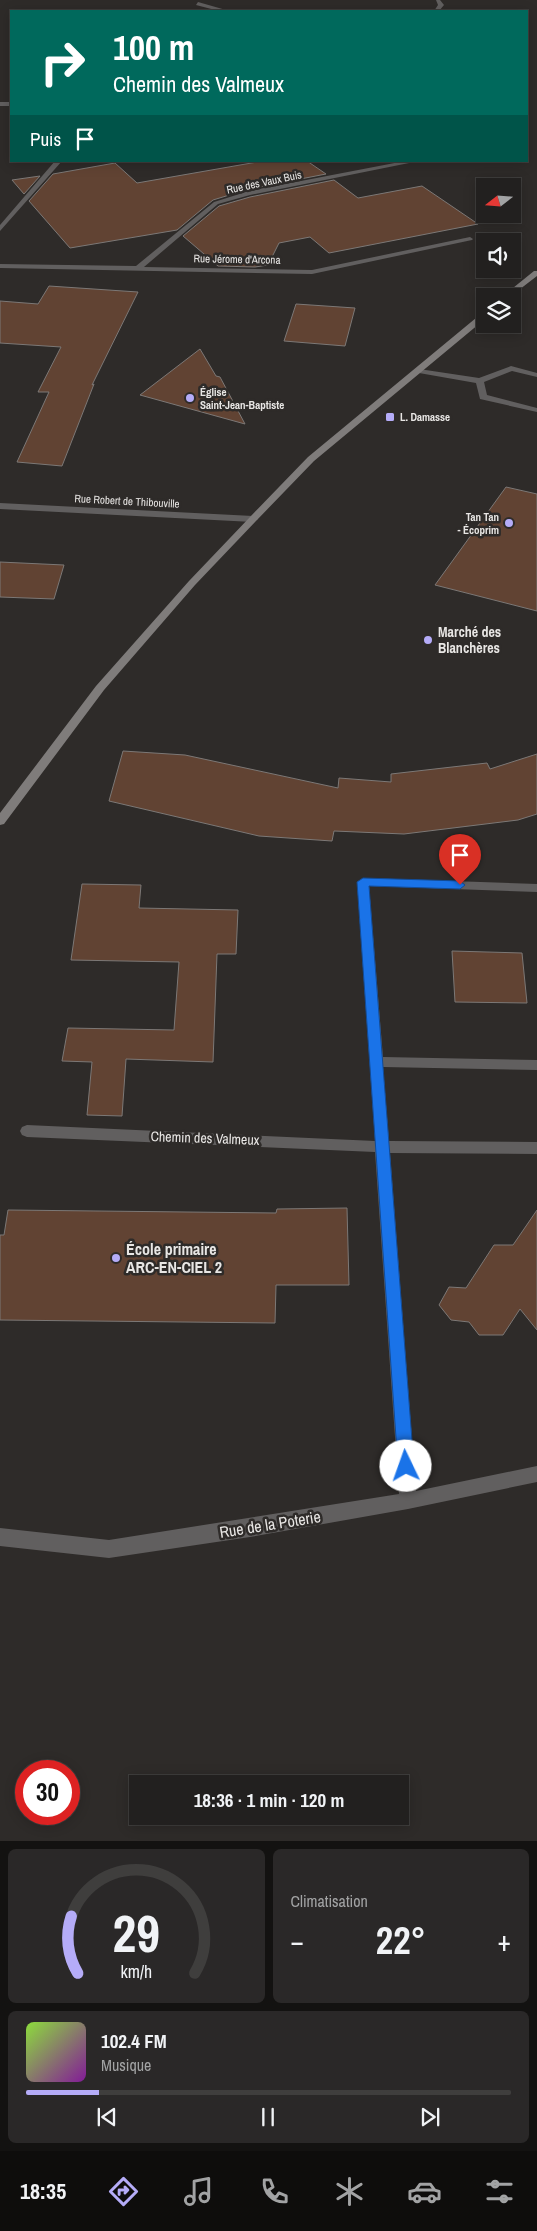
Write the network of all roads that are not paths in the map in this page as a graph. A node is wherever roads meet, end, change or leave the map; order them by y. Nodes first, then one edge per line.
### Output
1 (200, 2) edge
2 (221, 10) edge
3 (58, 162) edge
4 (411, 162) edge
5 (0, 229) edge
6 (470, 238) dead end
7 (0, 266) edge
8 (137, 269) junction
9 (537, 273) edge
10 (517, 288) edge
11 (476, 323) edge
12 (418, 371) junction
13 (537, 374) edge
14 (480, 381) junction
15 (537, 410) edge
16 (0, 506) edge
17 (252, 520) junction
18 (0, 821) edge
19 (537, 888) edge
20 (377, 1062) junction
21 (537, 1065) edge
22 (27, 1131) dead end
23 (383, 1147) junction
24 (537, 1148) edge
25 (537, 1474) edge
26 (408, 1501) junction
27 (0, 1537) edge

1 - 2 street
3 - 5 street
4 - 8 street, Rue des Vaux Buis
6 - 8 street, Rue Jérome d'Arcona
7 - 8 street, Rue Jérome d'Arcona
9 - 10 street
11 - 12 street
12 - 14 street
12 - 17 street
13 - 14 street
14 - 15 street
16 - 17 street, Rue Robert de Thibouville
17 - 18 street
19 - 20 street
20 - 21 street
20 - 23 street
22 - 23 street, Chemin des Valmeux
23 - 24 street, Chemin des Valmeux
23 - 26 street
25 - 26 street, Rue de la Poterie
26 - 27 street, Rue de la Poterie

